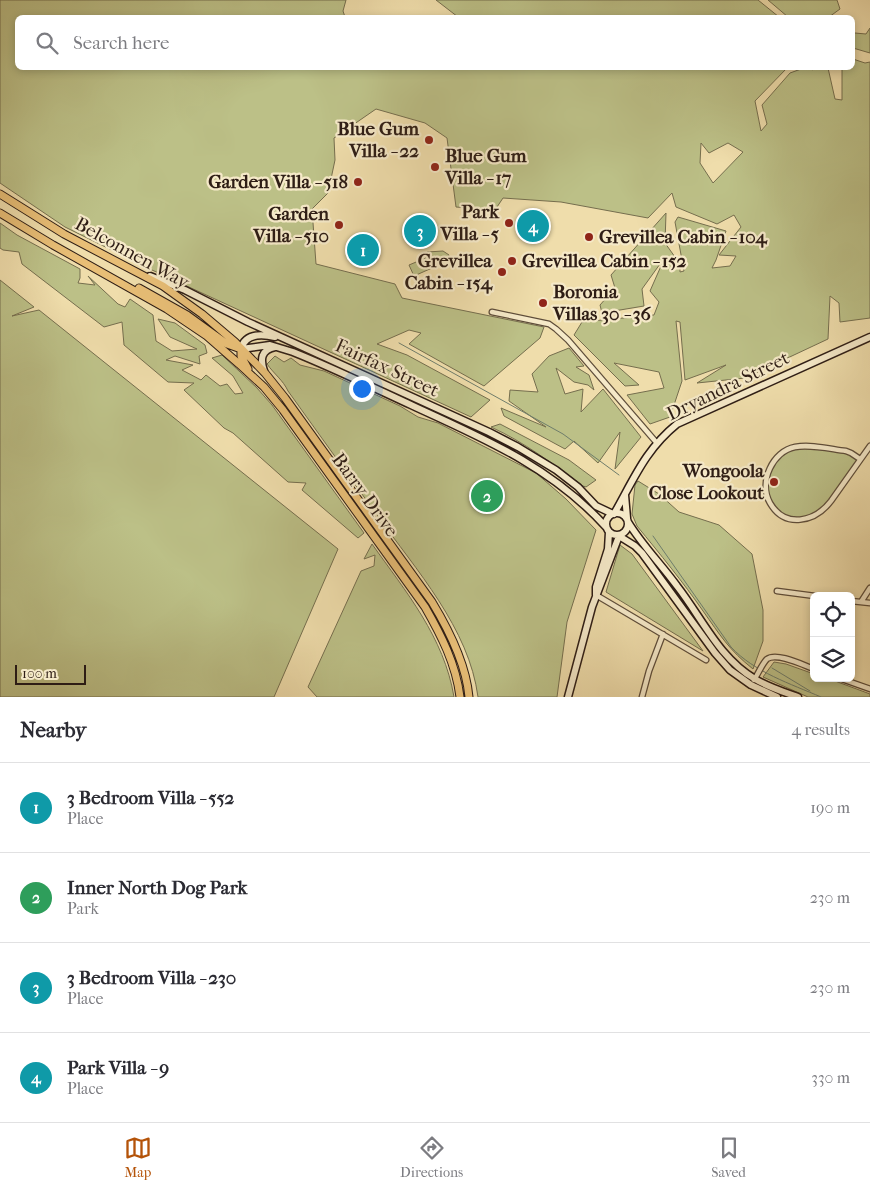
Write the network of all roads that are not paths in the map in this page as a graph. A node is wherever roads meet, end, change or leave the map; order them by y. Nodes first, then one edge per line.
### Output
1 (0, 194) edge
2 (0, 213) edge
3 (82, 261) junction
4 (135, 270) junction
5 (492, 312) dead end
6 (207, 336) joint
7 (870, 337) edge
8 (291, 341) junction
9 (279, 347) junction
10 (241, 349) junction
11 (265, 373) junction
12 (264, 388) junction
13 (656, 442) junction
14 (870, 446) edge
15 (860, 459) junction
16 (625, 494) junction
17 (613, 514) junction
18 (627, 520) junction
19 (607, 529) junction
20 (619, 536) junction
21 (870, 588) edge
22 (777, 591) dead end
23 (596, 595) junction
24 (810, 595) edge
25 (855, 601) edge
26 (861, 602) junction
27 (870, 603) edge
28 (662, 634) junction
29 (706, 660) dead end
30 (810, 668) edge
31 (755, 679) junction
32 (851, 682) edge
33 (870, 689) edge
34 (460, 697) edge
35 (469, 697) edge
36 (568, 697) edge
37 (642, 697) edge
38 (777, 697) edge
39 (798, 697) edge

1 - 4 main road, Belconnen Way
2 - 3 main road, Belconnen Way
3 - 6 main road, Belconnen Way
3 - 10 main road
4 - 8 main road, Fairfax Street
4 - 10 main road, Belconnen Way
5 - 13 street
6 - 12 main road, Barry Drive
7 - 13 main road, Dryandra Street
8 - 10 main road
8 - 17 main road, Fairfax Street
9 - 10 main road, Fairfax Street
9 - 11 main road
9 - 19 main road, Fairfax Street
10 - 11 main road, Barry Drive
10 - 12 main road
11 - 35 main road, Barry Drive
12 - 34 main road, Barry Drive
13 - 16 main road, Dryandra Street
14 - 15 street
15 - 15 street
16 - 17 main road, Dryandra Street
16 - 18 main road
17 - 18 main road
17 - 19 main road
18 - 20 main road
18 - 31 main road
19 - 20 main road
19 - 23 main road
20 - 23 main road
20 - 31 main road
21 - 26 street
22 - 24 street
23 - 28 street
23 - 36 main road
25 - 26 street
26 - 27 street
28 - 29 street
28 - 37 street
30 - 31 street
31 - 38 main road
31 - 39 main road
32 - 33 street

